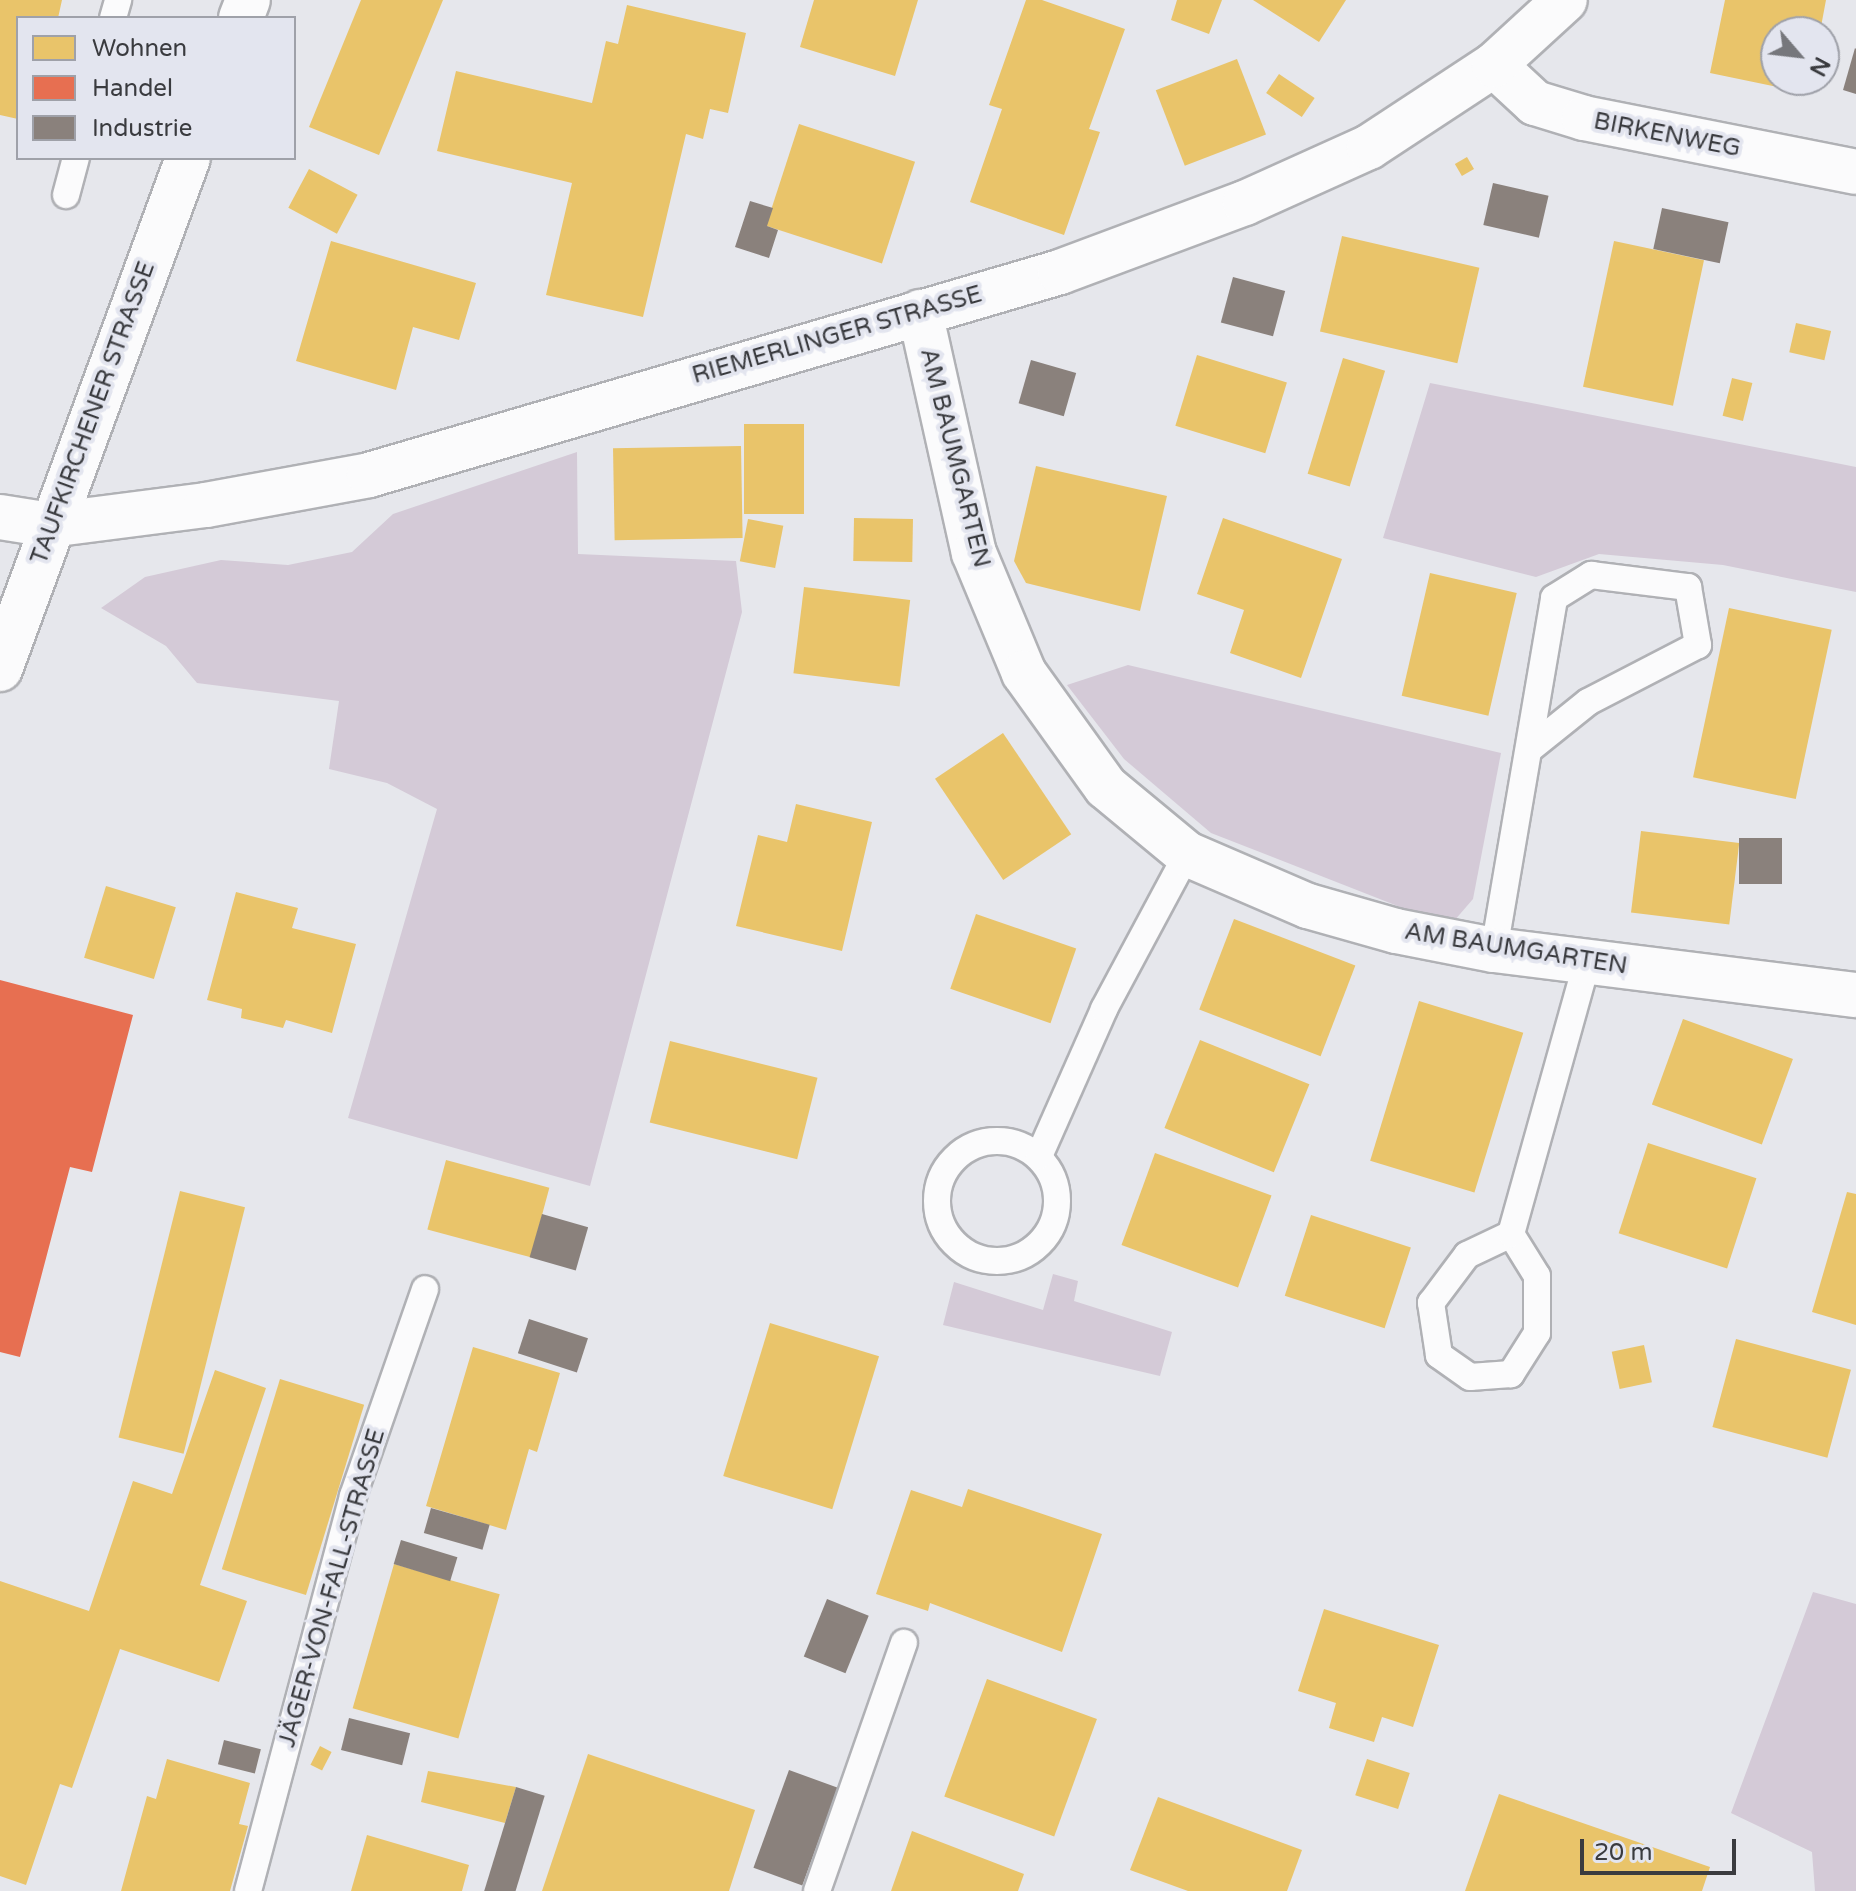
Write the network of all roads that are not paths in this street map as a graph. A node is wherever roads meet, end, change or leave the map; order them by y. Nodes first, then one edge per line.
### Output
1 (1565, 0) edge
2 (1494, 65) junction
3 (75, 160) edge
4 (187, 160) edge
5 (1856, 172) edge
6 (66, 195) dead end
7 (920, 312) junction
8 (0, 517) edge
9 (50, 525) junction
10 (0, 669) edge
11 (1532, 747) junction
12 (1187, 854) junction
13 (1494, 950) junction
14 (1587, 961) junction
15 (1856, 995) edge
16 (1039, 1156) junction
17 (1511, 1234) junction
18 (425, 1289) dead end
19 (904, 1643) dead end
20 (248, 1891) edge
21 (817, 1891) edge

1 - 2 street, RIEMERLINGER STRASSE
2 - 5 street, BIRKENWEG
2 - 7 street, RIEMERLINGER STRASSE
3 - 6 lane
4 - 9 street, TAUFKIRCHENER STRASSE
7 - 9 street, RIEMERLINGER STRASSE
7 - 12 street, AM BAUMGARTEN
8 - 9 street, RIEMERLINGER STRASSE
9 - 10 street, TAUFKIRCHENER STRASSE
11 - 11 lane
11 - 13 lane
12 - 13 street, AM BAUMGARTEN
12 - 16 lane
13 - 14 street, AM BAUMGARTEN
14 - 15 street, AM BAUMGARTEN
14 - 17 lane
16 - 16 lane
17 - 17 lane
18 - 20 lane, JÄGER-VON-FALL-STRASSE
19 - 21 lane

